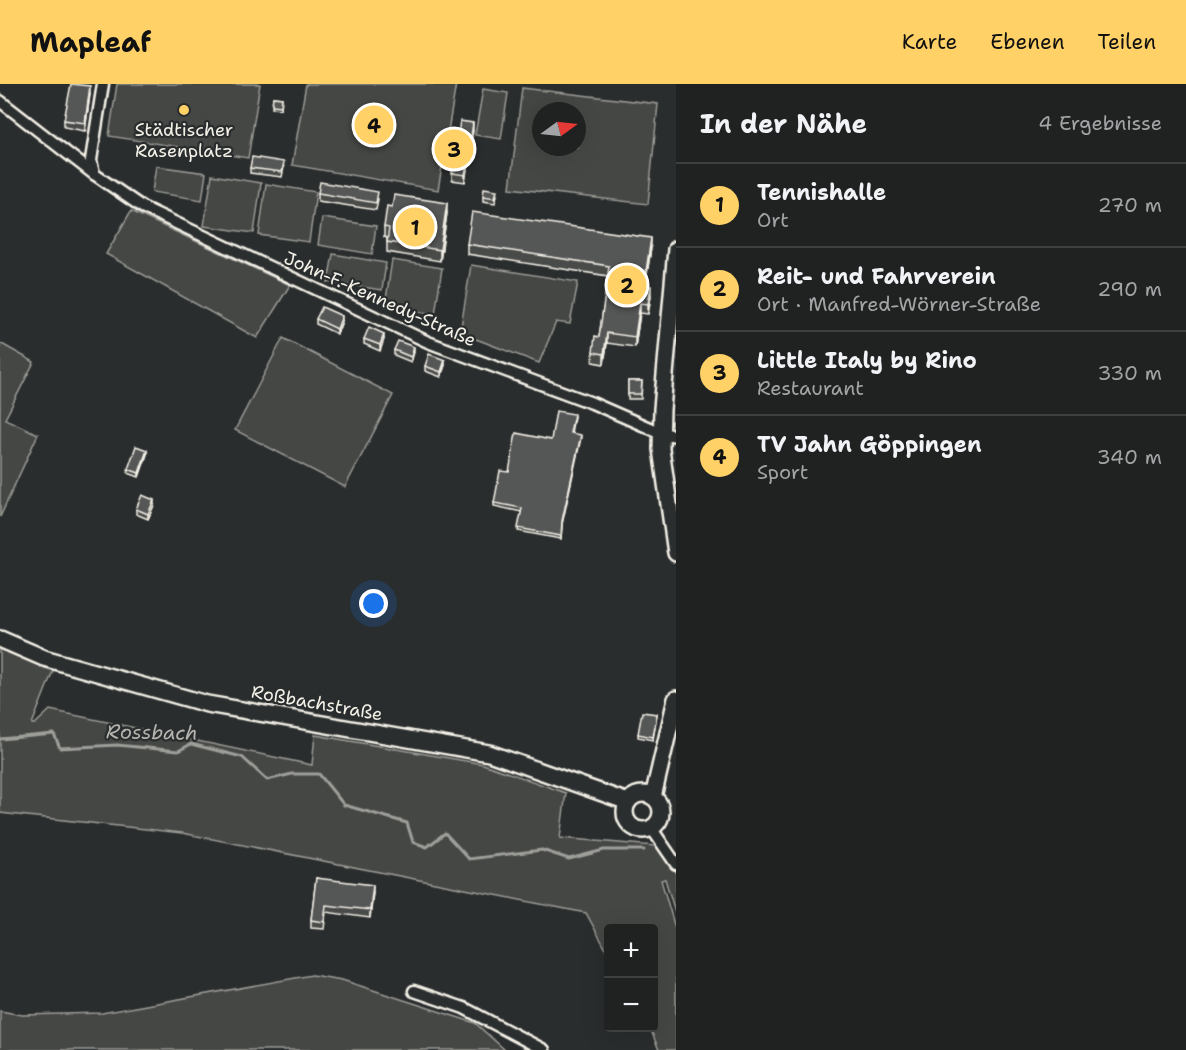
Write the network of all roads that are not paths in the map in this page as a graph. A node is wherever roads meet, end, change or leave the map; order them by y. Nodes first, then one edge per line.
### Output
1 (103, 84) edge
2 (0, 101) edge
3 (94, 174) junction
4 (676, 249) edge
5 (669, 435) edge
6 (676, 553) edge
7 (0, 639) edge
8 (676, 699) edge
9 (653, 797) junction
10 (628, 802) junction
11 (652, 829) junction
12 (676, 864) edge
13 (414, 991) dead end
14 (544, 1050) edge

1 - 3 street
2 - 3 street, John-F.-Kennedy-Straße
3 - 5 street, John-F.-Kennedy-Straße
4 - 5 street
5 - 6 street
7 - 10 street, Roßbachstraße
8 - 9 street
9 - 10 street
9 - 11 street
10 - 11 street
11 - 12 street
13 - 14 street

